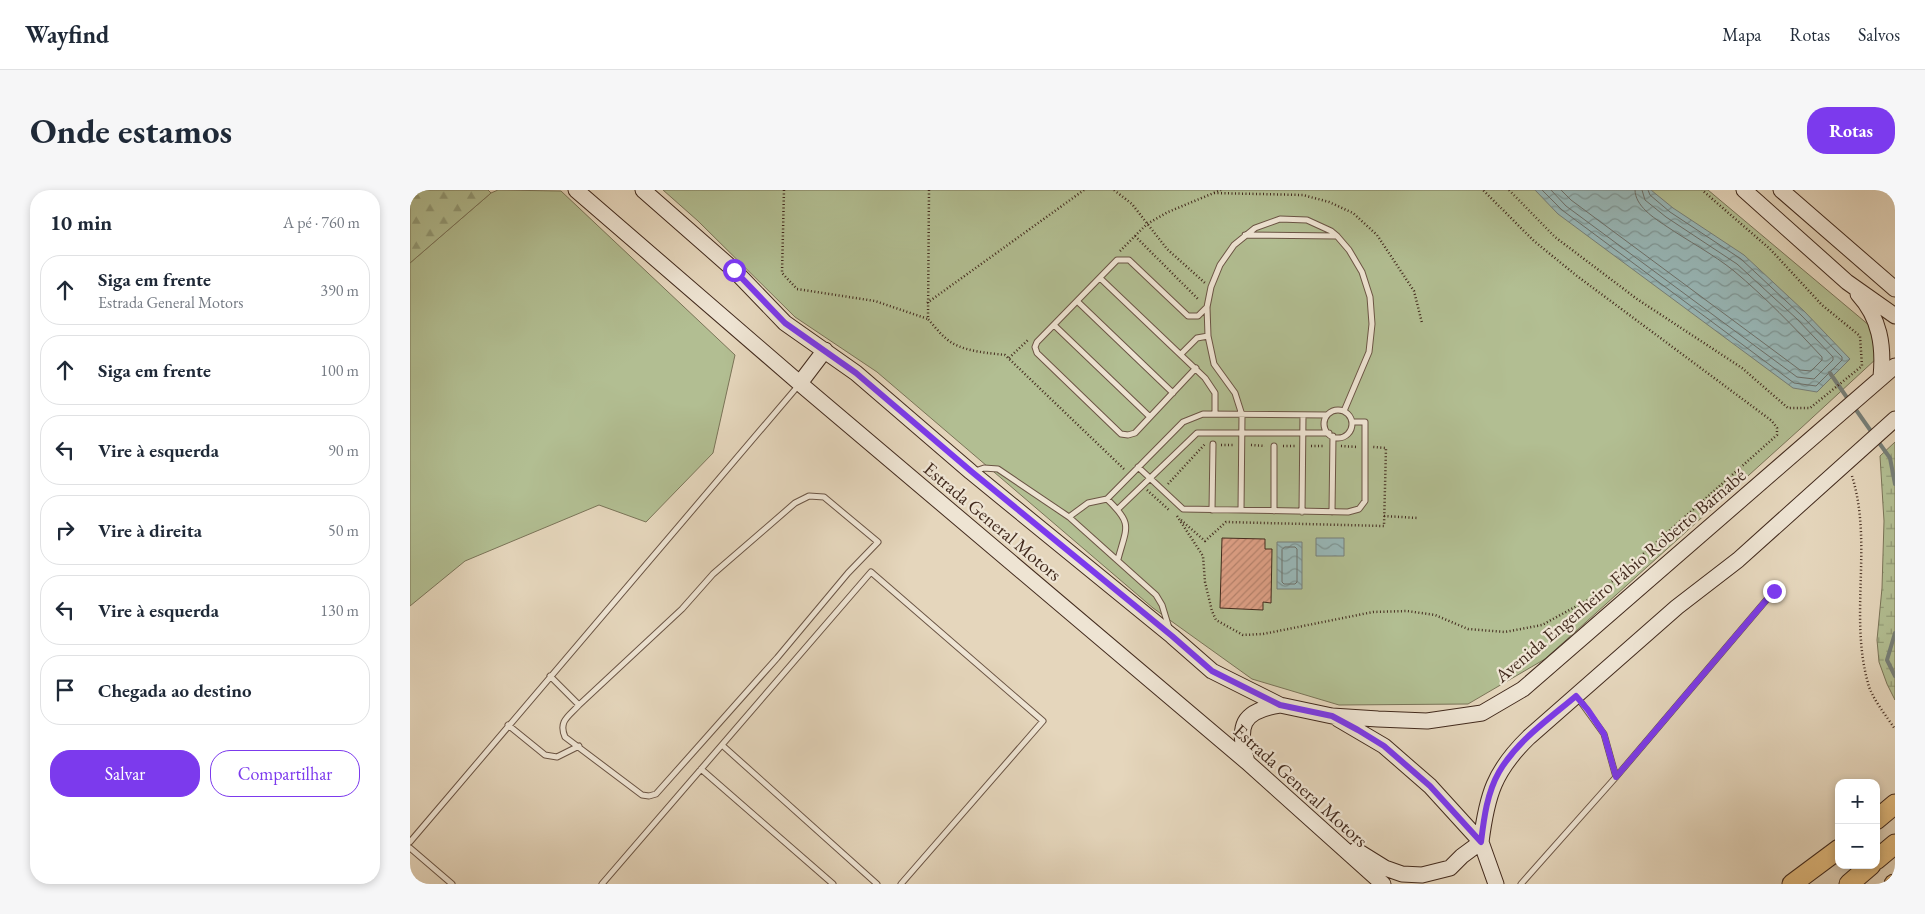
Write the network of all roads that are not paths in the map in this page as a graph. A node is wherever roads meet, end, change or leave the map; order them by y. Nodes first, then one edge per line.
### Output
1 (576, 190) edge
2 (643, 190) edge
3 (1744, 190) edge
4 (1781, 190) edge
5 (1245, 235) junction
6 (1337, 236) junction
7 (1100, 278) junction
8 (1848, 282) junction
9 (1895, 289) edge
10 (1077, 301) junction
11 (1207, 307) junction
12 (1895, 316) edge
13 (1054, 324) junction
14 (1208, 336) junction
15 (825, 350) junction
16 (1180, 354) junction
17 (1895, 366) edge
18 (1196, 368) junction
19 (1879, 379) junction
20 (800, 383) junction
21 (1173, 394) junction
22 (1344, 411) junction
23 (1215, 414) junction
24 (1242, 415) junction
25 (1303, 415) junction
26 (1327, 416) junction
27 (1150, 417) junction
28 (1895, 419) edge
29 (1352, 422) junction
30 (1242, 433) junction
31 (1303, 433) junction
32 (1331, 435) junction
33 (1213, 444) dead end
34 (1274, 446) dead end
35 (1138, 467) junction
36 (972, 472) junction
37 (1150, 479) junction
38 (1107, 498) junction
39 (1118, 509) junction
40 (1212, 510) junction
41 (1241, 510) junction
42 (1274, 511) junction
43 (1302, 512) junction
44 (1332, 512) junction
45 (1069, 517) junction
46 (1118, 559) junction
47 (1774, 591) dead end
48 (1172, 636) junction
49 (550, 676) junction
50 (1576, 696) junction
51 (579, 704) junction
52 (1280, 705) junction
53 (1332, 716) junction
54 (508, 725) junction
55 (722, 745) junction
56 (578, 746) junction
57 (1247, 762) junction
58 (701, 769) junction
59 (1616, 777) junction
60 (1895, 804) edge
61 (1880, 817) edge
62 (1309, 818) junction
63 (410, 842) edge
64 (1481, 842) junction
65 (1895, 844) edge
66 (410, 848) edge
67 (1835, 854) edge
68 (1835, 855) edge
69 (1880, 857) edge
70 (1866, 869) edge
71 (452, 884) edge
72 (602, 884) edge
73 (833, 884) edge
74 (877, 884) edge
75 (901, 884) edge
76 (1383, 884) edge
77 (1496, 884) edge
78 (1521, 884) edge
79 (1792, 884) edge
80 (1804, 884) edge
81 (1849, 884) edge

1 - 20 main road, Estrada General Motors
2 - 15 main road, Estrada General Motors
3 - 8 main road
4 - 9 main road
5 - 6 lane
5 - 6 lane
5 - 11 lane
6 - 22 lane
7 - 10 lane
7 - 11 lane
7 - 16 lane
8 - 12 main road
8 - 19 main road
10 - 13 lane
10 - 21 lane
11 - 14 lane
13 - 27 lane
13 - 27 lane
14 - 16 lane
14 - 24 lane
15 - 20 main road
15 - 36 main road, Estrada General Motors
16 - 18 lane
17 - 19 main road, Avenida Engenheiro Fábio Roberto Barnabé
18 - 21 lane
18 - 23 lane
19 - 53 main road, Avenida Engenheiro Fábio Roberto Barnabé
20 - 49 lane
20 - 57 main road, Estrada General Motors
21 - 27 lane
22 - 26 lane
22 - 29 lane
23 - 24 lane
23 - 35 lane
24 - 25 lane
24 - 30 lane
25 - 26 lane
25 - 31 lane
26 - 32 lane
28 - 50 main road
29 - 32 lane
29 - 44 lane
30 - 31 lane
30 - 37 lane
30 - 41 lane
31 - 32 lane
31 - 43 lane
32 - 44 lane
33 - 40 lane
34 - 42 lane
35 - 37 lane
35 - 38 lane
36 - 45 lane
36 - 48 main road, Estrada General Motors
37 - 39 lane
37 - 40 lane
38 - 39 lane
38 - 45 lane
39 - 46 lane
40 - 41 lane
41 - 42 lane
42 - 43 lane
43 - 44 lane
45 - 46 lane
46 - 48 lane
47 - 59 lane
48 - 52 main road, Estrada General Motors
49 - 51 lane
49 - 54 lane
50 - 59 lane
50 - 64 main road
51 - 56 lane
51 - 56 lane
52 - 53 main road, Estrada General Motors
52 - 57 main road
53 - 64 main road
54 - 56 lane
54 - 63 lane
55 - 58 lane
55 - 74 lane
55 - 75 lane
57 - 62 main road, Estrada General Motors
58 - 72 lane
58 - 73 lane
59 - 78 lane
60 - 61 highway
62 - 64 main road
62 - 76 main road, Estrada General Motors
64 - 77 main road
65 - 69 highway
66 - 71 lane
67 - 79 highway
68 - 80 highway
70 - 81 highway

